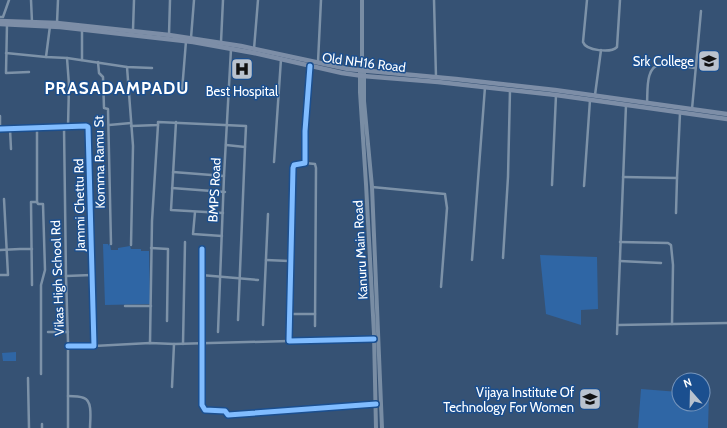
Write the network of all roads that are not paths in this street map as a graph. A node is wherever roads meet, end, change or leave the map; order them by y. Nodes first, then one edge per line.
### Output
1 (9, 0) edge
2 (31, 0) edge
3 (58, 0) edge
4 (134, 0) edge
5 (170, 0) edge
6 (194, 0) edge
7 (223, 0) edge
8 (258, 0) edge
9 (321, 0) edge
10 (362, 0) edge
11 (434, 0) edge
12 (587, 0) edge
13 (620, 0) edge
14 (701, 11) dead end
15 (0, 17) edge
16 (0, 21) edge
17 (32, 22) junction
18 (58, 23) junction
19 (0, 24) edge
20 (7, 24) junction
21 (50, 26) junction
22 (82, 29) junction
23 (133, 30) junction
24 (169, 35) junction
25 (188, 39) junction
26 (221, 42) junction
27 (231, 49) junction
28 (254, 49) junction
29 (601, 50) junction
30 (6, 53) junction
31 (46, 57) junction
32 (67, 58) junction
33 (281, 59) junction
34 (82, 60) junction
35 (98, 62) junction
36 (318, 63) junction
37 (310, 66) junction
38 (127, 67) junction
39 (152, 68) dead end
40 (695, 68) junction
41 (29, 72) dead end
42 (362, 72) junction
43 (436, 77) junction
44 (485, 87) junction
45 (510, 90) junction
46 (182, 91) dead end
47 (556, 95) junction
48 (593, 98) junction
49 (647, 103) junction
50 (626, 105) junction
51 (692, 109) junction
52 (680, 113) junction
53 (727, 114) edge
54 (0, 116) edge
55 (727, 119) edge
56 (176, 122) junction
57 (131, 124) junction
58 (109, 125) junction
59 (158, 125) junction
60 (227, 126) junction
61 (64, 127) junction
62 (68, 127) junction
63 (37, 128) junction
64 (0, 129) edge
65 (10, 129) junction
66 (226, 145) junction
67 (245, 147) junction
68 (11, 149) dead end
69 (274, 162) dead end
70 (306, 163) junction
71 (173, 172) junction
72 (224, 176) junction
73 (623, 177) junction
74 (677, 178) junction
75 (552, 185) dead end
76 (372, 186) junction
77 (584, 186) dead end
78 (172, 188) junction
79 (224, 192) junction
80 (4, 199) dead end
81 (38, 202) junction
82 (196, 212) junction
83 (223, 213) junction
84 (676, 213) dead end
85 (268, 214) dead end
86 (222, 236) junction
87 (185, 242) dead end
88 (620, 242) junction
89 (111, 244) dead end
90 (131, 245) dead end
91 (151, 248) junction
92 (32, 249) junction
93 (202, 249) dead end
94 (0, 250) edge
95 (7, 250) junction
96 (504, 258) dead end
97 (266, 260) junction
98 (472, 260) dead end
99 (290, 261) junction
100 (620, 261) junction
101 (661, 263) dead end
102 (0, 275) edge
103 (201, 275) junction
104 (66, 276) junction
105 (92, 276) junction
106 (221, 276) junction
107 (240, 278) junction
108 (258, 280) dead end
109 (374, 284) junction
110 (32, 285) dead end
111 (441, 287) dead end
112 (126, 306) dead end
113 (151, 306) junction
114 (289, 314) junction
115 (315, 314) junction
116 (238, 320) dead end
117 (167, 322) dead end
118 (727, 323) edge
119 (672, 324) junction
120 (263, 325) dead end
121 (618, 325) junction
122 (315, 326) dead end
123 (48, 332) dead end
124 (68, 332) junction
125 (218, 332) dead end
126 (617, 334) dead end
127 (374, 339) junction
128 (288, 341) junction
129 (150, 343) junction
130 (174, 344) junction
131 (183, 344) junction
132 (201, 344) junction
133 (68, 346) junction
134 (94, 346) junction
135 (41, 374) dead end
136 (375, 377) junction
137 (381, 377) junction
138 (28, 378) dead end
139 (172, 387) dead end
140 (68, 396) junction
141 (376, 404) junction
142 (28, 428) edge
143 (68, 428) edge
144 (90, 428) edge
145 (376, 428) edge
146 (382, 428) edge

1 - 15 street
2 - 17 street
3 - 18 street
4 - 23 street
5 - 24 street
6 - 25 street
7 - 26 street
8 - 28 street
9 - 36 street
10 - 42 main road
11 - 43 street
12 - 29 street
13 - 29 street
14 - 40 street
16 - 17 main road, Old NH16 Road
17 - 18 main road, Old NH16 Road
18 - 23 main road, Old NH16 Road
19 - 20 main road, Old NH16 Road
20 - 21 main road, Old NH16 Road
20 - 30 street
21 - 22 main road, Old NH16 Road
21 - 31 street
22 - 25 main road, Old NH16 Road
22 - 34 street
23 - 24 main road, Old NH16 Road
24 - 25 main road, Old NH16 Road
25 - 26 main road, Old NH16 Road
25 - 27 main road, Old NH16 Road
25 - 46 street
26 - 28 main road, Old NH16 Road
27 - 33 main road, Old NH16 Road
27 - 60 street, BMPS Road
28 - 36 main road, Old NH16 Road
29 - 48 street
30 - 31 street
30 - 41 street
31 - 32 street
32 - 34 street
32 - 62 street
33 - 37 main road, Old NH16 Road
33 - 69 street
34 - 35 street
35 - 38 street
35 - 58 street, Komma Ramu St
36 - 42 main road, Old NH16 Road
37 - 42 main road, Old NH16 Road
37 - 70 street
38 - 39 street
38 - 57 street
40 - 49 street
40 - 51 street
42 - 43 main road, Old NH16 Road
42 - 44 main road, Old NH16 Road
42 - 76 main road, Kanuru Main Road
42 - 109 main road, Kanuru Main Road
43 - 48 main road, Old NH16 Road
44 - 45 main road, Old NH16 Road
44 - 98 street
45 - 47 main road, Old NH16 Road
45 - 96 street
47 - 48 main road, Old NH16 Road
47 - 75 street
48 - 49 main road, Old NH16 Road
48 - 50 main road, Old NH16 Road
48 - 77 street
49 - 51 main road, Old NH16 Road
50 - 52 main road, Old NH16 Road
50 - 73 street
51 - 53 main road, Old NH16 Road
52 - 55 main road, Old NH16 Road
52 - 74 street
54 - 64 street
56 - 59 street
56 - 60 street
56 - 71 street
57 - 58 street
57 - 59 street
57 - 90 street
58 - 89 street, Komma Ramu St
59 - 91 street
60 - 66 street, BMPS Road
60 - 67 street
61 - 62 street, Jammi Chettu Rd
61 - 63 street, Jammi Chettu Rd
61 - 104 street, Vikas High School Rd
62 - 105 street, Jammi Chettu Rd
63 - 65 street, Jammi Chettu Rd
63 - 81 street
64 - 65 street, Jammi Chettu Rd
65 - 68 street
66 - 67 street
66 - 72 street, BMPS Road
67 - 107 street
70 - 99 street
70 - 115 street
71 - 72 street
71 - 78 street
72 - 79 street, BMPS Road
73 - 74 street
73 - 88 street
74 - 84 street
76 - 109 main road, Kanuru Main Road
76 - 111 street
78 - 79 street
78 - 82 street
79 - 83 street, BMPS Road
80 - 95 street
81 - 92 street
81 - 135 street
82 - 83 street
82 - 86 street
83 - 86 street, BMPS Road
85 - 97 street
86 - 106 street, BMPS Road
87 - 131 street
88 - 100 street
88 - 119 street
91 - 113 street
91 - 117 street
92 - 95 street
92 - 110 street
93 - 103 street
94 - 95 street
95 - 102 street
97 - 99 street
97 - 120 street
99 - 114 street
100 - 101 street
100 - 121 street
103 - 106 street
103 - 132 street
104 - 105 street
104 - 124 street, Vikas High School Rd
105 - 134 street, Jammi Chettu Rd
106 - 107 street
106 - 125 street, BMPS Road
107 - 108 street
107 - 116 street
109 - 127 main road, Kanuru Main Road
109 - 137 main road, Kanuru Main Road
112 - 113 street
113 - 129 street
114 - 115 street
114 - 128 street
115 - 122 street
118 - 119 street
119 - 121 street
121 - 126 street
123 - 124 street
124 - 133 street, Vikas High School Rd
127 - 128 street
127 - 136 main road, Kanuru Main Road
128 - 132 street
129 - 130 street
129 - 134 street
130 - 131 street
130 - 139 street
131 - 132 street
132 - 141 street
133 - 134 street
133 - 140 street, Vikas High School Rd
136 - 137 main road
136 - 141 main road, Kanuru Main Road
137 - 146 main road, Kanuru Main Road
138 - 142 street
140 - 143 street, Vikas High School Rd
140 - 144 street
141 - 145 main road, Kanuru Main Road

